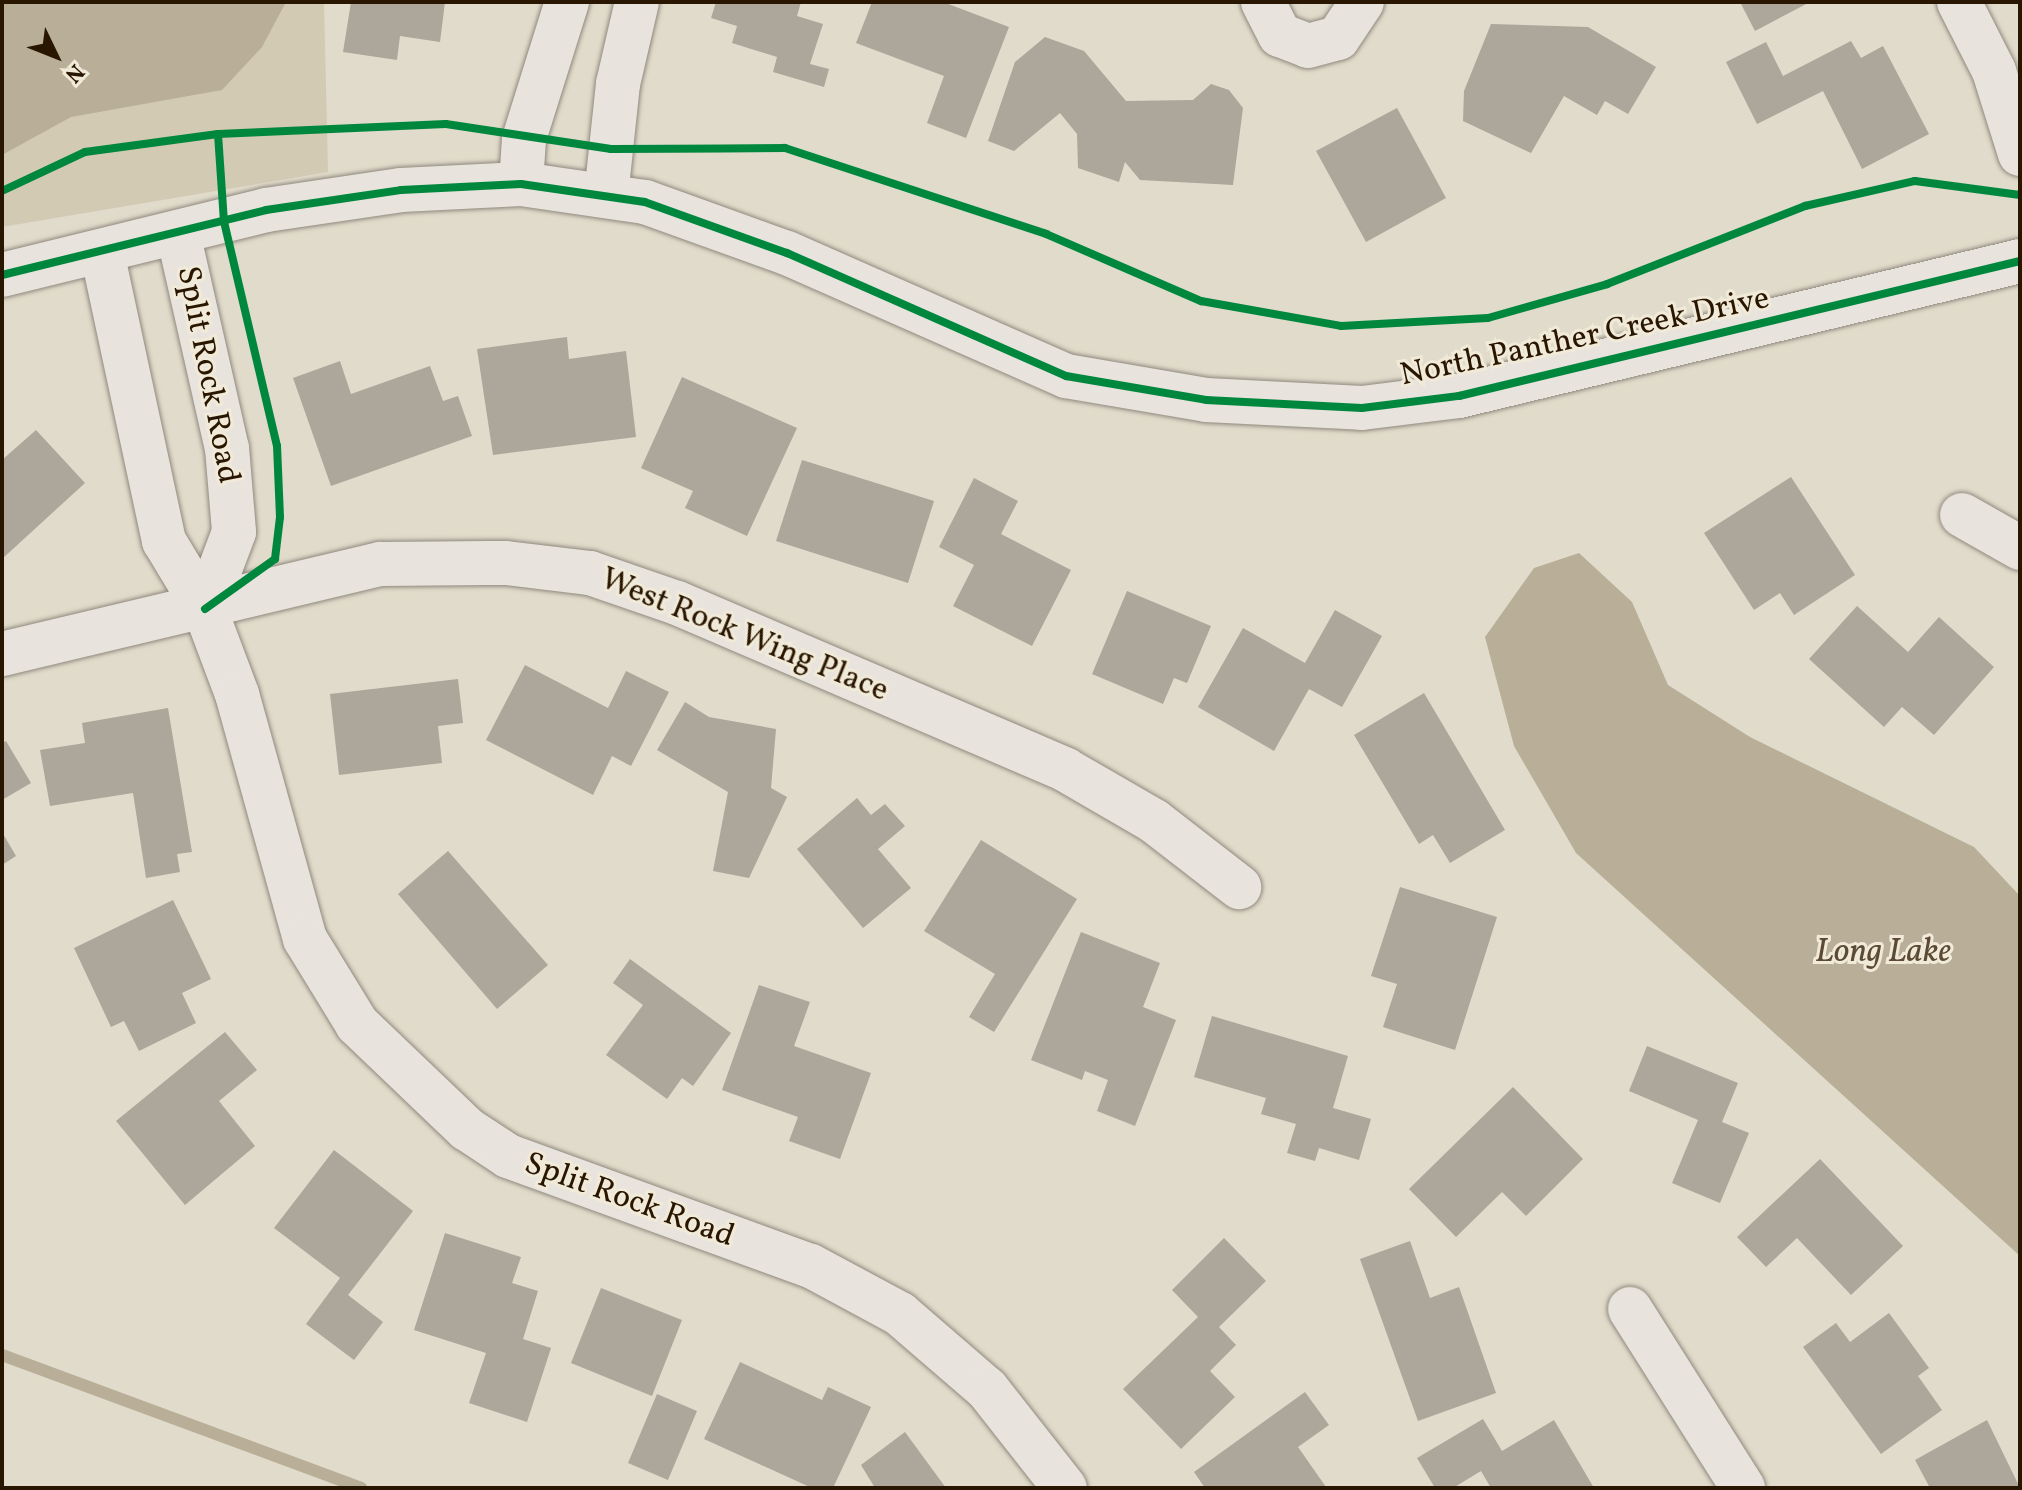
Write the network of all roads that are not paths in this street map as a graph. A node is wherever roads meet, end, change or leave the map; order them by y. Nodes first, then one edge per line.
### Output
1 (567, 2) edge
2 (637, 2) edge
3 (1263, 2) edge
4 (1362, 2) edge
5 (1959, 2) edge
6 (2020, 154) edge
7 (521, 184) junction
8 (606, 196) junction
9 (178, 233) junction
10 (102, 252) junction
11 (2020, 261) edge
12 (2, 275) edge
13 (1962, 515) dead end
14 (2020, 548) edge
15 (205, 609) junction
16 (2, 654) edge
17 (1239, 887) dead end
18 (1630, 1309) dead end
19 (1065, 1488) edge
20 (1743, 1488) edge

1 - 7 street
2 - 8 street
3 - 4 street
5 - 6 street
7 - 8 street, North Panther Creek Drive
7 - 9 street, North Panther Creek Drive
8 - 11 street, North Panther Creek Drive
9 - 10 street, North Panther Creek Drive
9 - 15 street, Split Rock Road
10 - 12 street, North Panther Creek Drive
10 - 15 street, Split Rock Road
13 - 14 street
15 - 16 street, West Rock Wing Place
15 - 17 street, West Rock Wing Place
15 - 19 street, Split Rock Road
18 - 20 street

